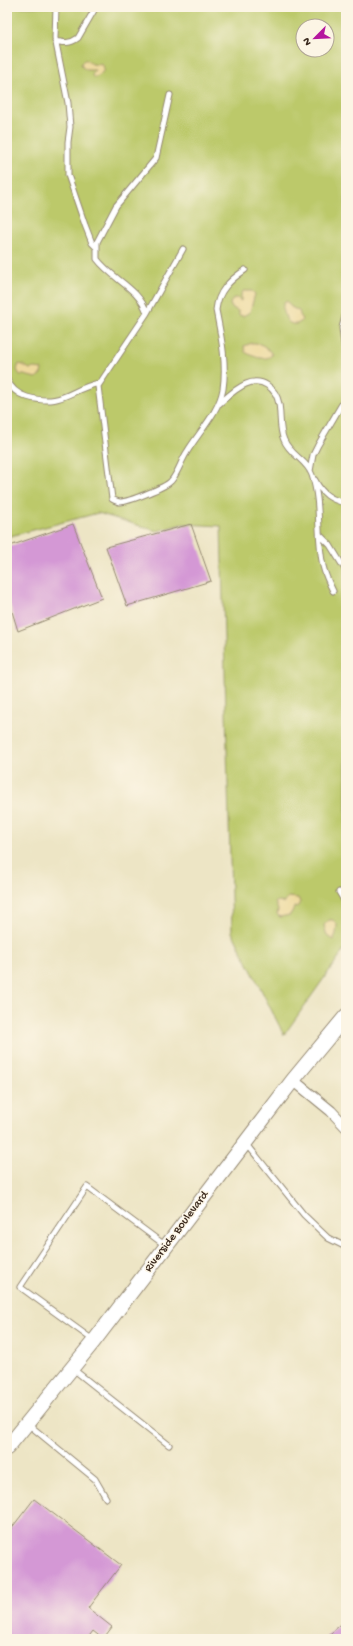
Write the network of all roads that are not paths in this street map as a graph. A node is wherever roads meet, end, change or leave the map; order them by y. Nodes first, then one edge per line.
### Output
1 (56, 7) edge
2 (96, 7) edge
3 (55, 41) junction
4 (170, 96) dead end
5 (96, 247) junction
6 (183, 249) dead end
7 (245, 270) dead end
8 (346, 312) edge
9 (147, 313) junction
10 (346, 361) edge
11 (7, 379) edge
12 (99, 383) junction
13 (346, 397) edge
14 (218, 404) junction
15 (311, 473) junction
16 (346, 503) edge
17 (320, 535) junction
18 (346, 571) edge
19 (333, 591) dead end
20 (339, 892) dead end
21 (346, 904) edge
22 (346, 1016) edge
23 (293, 1080) junction
24 (346, 1127) edge
25 (246, 1142) junction
26 (167, 1246) junction
27 (346, 1247) edge
28 (94, 1341) junction
29 (72, 1368) junction
30 (27, 1423) junction
31 (170, 1445) dead end
32 (7, 1448) edge
33 (106, 1498) dead end

1 - 3 lane
2 - 3 lane
3 - 5 lane
4 - 5 lane
5 - 9 lane
6 - 9 lane
7 - 14 lane
8 - 10 lane
9 - 12 lane
11 - 12 lane
12 - 14 lane
13 - 15 lane
14 - 15 lane
15 - 16 lane
15 - 17 lane
17 - 18 lane
17 - 19 lane
20 - 21 lane
22 - 23 main road, Riverside Boulevard
23 - 24 street
23 - 25 main road, Riverside Boulevard
25 - 26 main road, Riverside Boulevard
25 - 27 lane
26 - 28 main road, Riverside Boulevard
26 - 28 lane
28 - 29 main road, Riverside Boulevard
29 - 30 main road, Riverside Boulevard
29 - 31 lane
30 - 32 main road, Riverside Boulevard
30 - 33 lane

